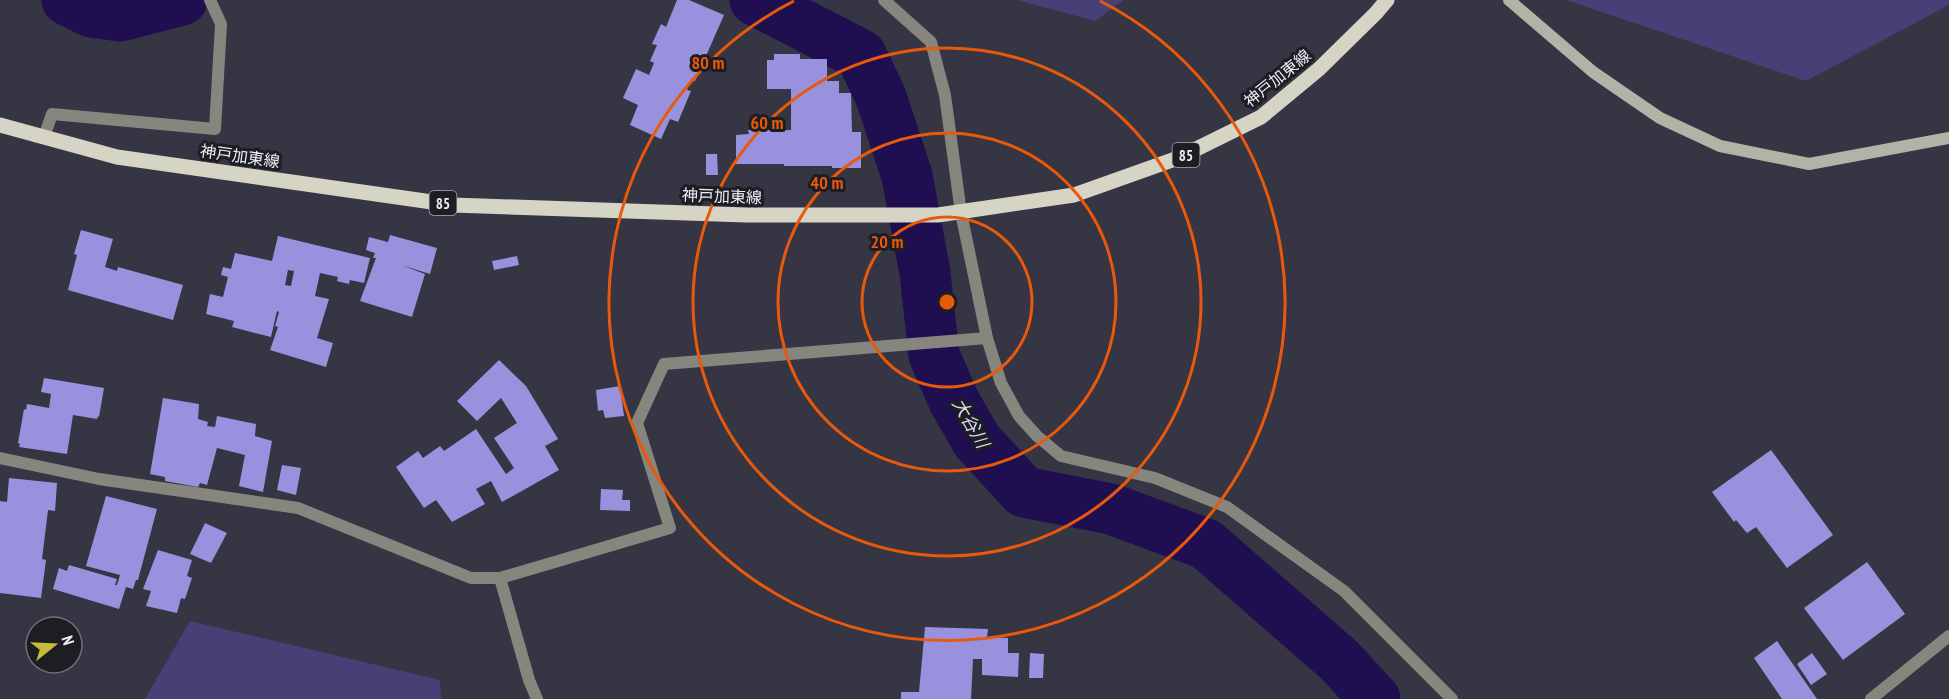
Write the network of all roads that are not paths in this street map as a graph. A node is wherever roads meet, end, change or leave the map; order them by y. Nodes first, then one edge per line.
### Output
1 (210, 0) edge
2 (884, 0) edge
3 (1387, 0) edge
4 (1509, 0) edge
5 (0, 125) edge
6 (44, 137) junction
7 (1949, 138) edge
8 (961, 213) junction
9 (987, 338) junction
10 (0, 458) edge
11 (500, 578) junction
12 (1949, 636) edge
13 (537, 699) edge
14 (1452, 699) edge
15 (1871, 699) edge

1 - 6 street
2 - 8 street
3 - 8 main road, 神戸加東線 / 85
4 - 7 street
5 - 6 main road, 神戸加東線 / 85
6 - 8 main road, 神戸加東線 / 85
8 - 9 street
9 - 11 street
9 - 14 street
10 - 11 street
11 - 13 street
12 - 15 street

